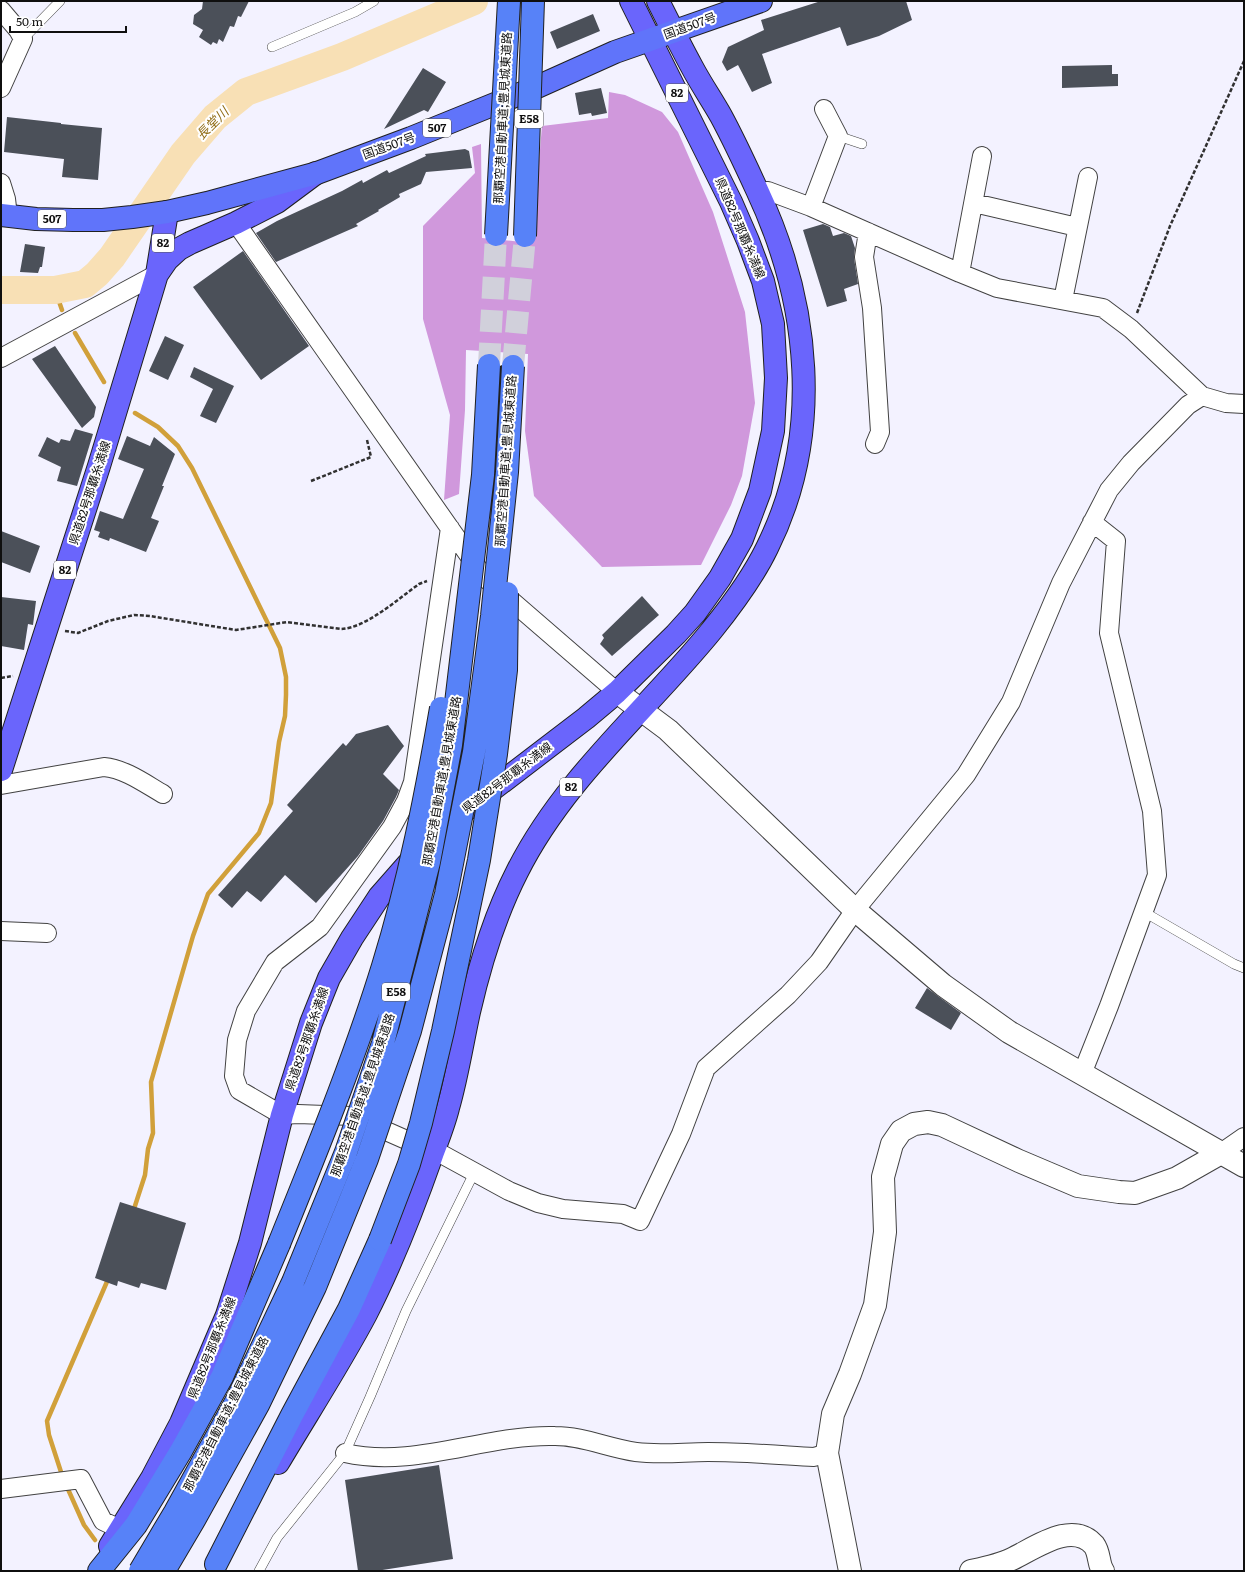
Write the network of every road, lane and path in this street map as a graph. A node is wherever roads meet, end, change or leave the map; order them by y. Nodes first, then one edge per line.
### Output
1 (60, 1) edge
2 (374, 1) edge
3 (509, 1) edge
4 (533, 1) edge
5 (631, 1) edge
6 (658, 1) edge
7 (761, 1) edge
8 (1, 10) edge
9 (673, 32) junction
10 (23, 39) junction
11 (650, 40) junction
12 (272, 47) dead end
13 (1244, 61) edge
14 (1, 88) edge
15 (824, 109) dead end
16 (838, 136) junction
17 (862, 144) dead end
18 (982, 156) dead end
19 (317, 173) junction
20 (1088, 177) dead end
21 (1, 183) edge
22 (758, 192) junction
23 (974, 203) junction
24 (811, 207) junction
25 (166, 212) junction
26 (4, 216) edge
27 (236, 223) junction
28 (1077, 228) junction
29 (868, 232) junction
30 (496, 234) tunnel mouth
31 (525, 236) tunnel mouth
32 (960, 273) junction
33 (157, 274) junction
34 (1063, 300) junction
35 (1131, 329) junction
36 (1, 358) edge
37 (489, 365) tunnel mouth
38 (513, 366) tunnel mouth
39 (1202, 396) junction
40 (1244, 404) edge
41 (370, 414) junction
42 (875, 444) dead end
43 (508, 472) junction
44 (483, 475) junction
45 (311, 481) dead end
46 (1092, 522) junction
47 (450, 528) junction
48 (442, 579) junction
49 (47, 628) junction
50 (618, 692) junction
51 (641, 710) junction
52 (1, 770) edge
53 (1, 786) edge
54 (163, 794) dead end
55 (855, 910) junction
56 (1144, 912) junction
57 (1, 931) edge
58 (47, 933) dead end
59 (1244, 968) edge
60 (1082, 1074) junction
61 (282, 1115) junction
62 (1244, 1137) edge
63 (434, 1150) junction
64 (1221, 1153) junction
65 (1244, 1166) edge
66 (474, 1173) junction
67 (345, 1453) junction
68 (827, 1453) junction
69 (1, 1489) edge
70 (120, 1529) junction
71 (214, 1567) edge
72 (1102, 1570) edge
73 (95, 1571) edge
74 (99, 1571) edge
75 (140, 1571) edge
76 (164, 1571) edge
77 (259, 1571) edge
78 (850, 1571) edge
79 (971, 1571) edge

1 - 10 lane
2 - 12 lane
3 - 30 highway, 那覇空港自動車道;豊見城東道路 / E58, bridge
4 - 31 highway, 那覇空港自動車道;豊見城東道路 / E58, bridge
5 - 11 main road, 県道82号那覇糸満線 / 82
6 - 9 main road, 82
7 - 9 highway, 国道507号 / 507
8 - 10 street
9 - 11 highway, 国道507号 / 507
9 - 22 main road, 82
10 - 14 street
11 - 19 highway, 国道507号 / 507
11 - 50 main road, 県道82号那覇糸満線 / 82
13 - 35 path
15 - 16 street
16 - 17 lane
16 - 24 street
18 - 23 street
19 - 25 highway, 国道507号 / 507
19 - 27 main road
20 - 28 street
21 - 26 street
22 - 24 street
22 - 51 main road, 82
23 - 28 street
23 - 32 street
24 - 29 street
25 - 26 highway, 国道507号 / 507
25 - 33 main road, 県道82号那覇糸満線 / 82
27 - 33 main road
27 - 41 street
28 - 34 street
29 - 32 street
29 - 42 street
32 - 34 street
33 - 36 street
33 - 49 main road, 県道82号那覇糸満線 / 82
34 - 35 street
35 - 39 street
37 - 44 highway, 那覇空港自動車道;豊見城東道路 / E58, bridge
38 - 43 highway, 那覇空港自動車道;豊見城東道路 / E58, bridge
39 - 40 street
39 - 46 street
41 - 45 path
41 - 47 street
43 - 71 highway, bridge
43 - 76 highway, 那覇空港自動車道;豊見城東道路 / E58, bridge
44 - 74 highway, bridge
44 - 75 highway, 那覇空港自動車道;豊見城東道路 / E58, bridge
46 - 55 street
46 - 56 street
47 - 48 street
47 - 50 street
48 - 49 path
48 - 61 street
49 - 52 main road, 県道82号那覇糸満線 / 82
50 - 51 street
50 - 61 main road, 県道82号那覇糸満線 / 82
51 - 55 street
51 - 63 main road, 82
53 - 54 street
55 - 60 street
55 - 66 street
56 - 59 lane
56 - 60 street
57 - 58 street
60 - 64 street
61 - 63 street
61 - 70 main road, 県道82号那覇糸満線 / 82
62 - 64 street
63 - 66 street
63 - 71 main road, 82
64 - 65 street
64 - 68 street
66 - 67 lane
67 - 68 street
67 - 77 lane
68 - 78 street
69 - 70 street
70 - 73 main road, 県道82号那覇糸満線 / 82
72 - 79 street

